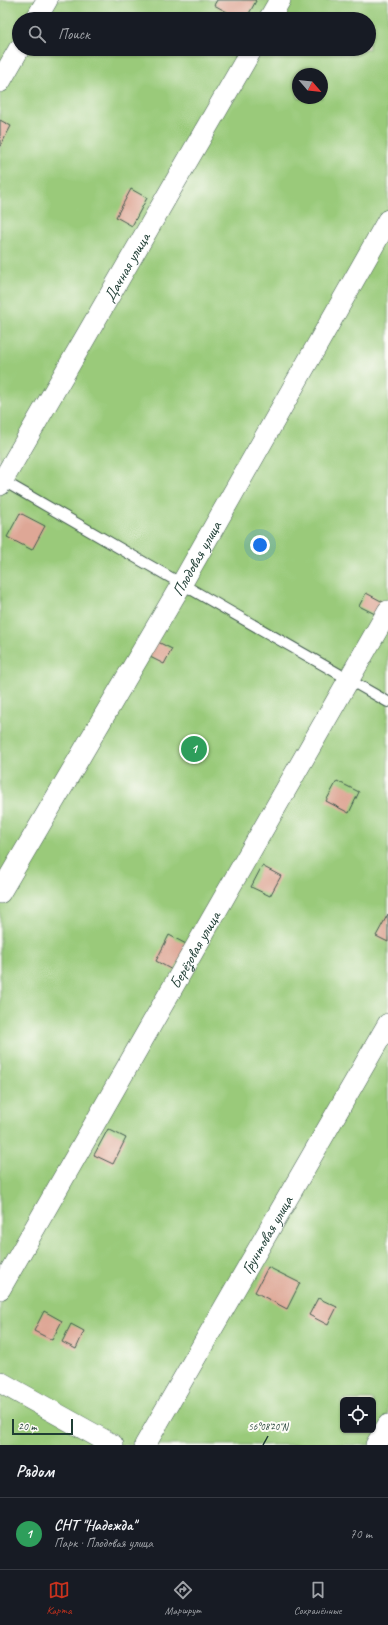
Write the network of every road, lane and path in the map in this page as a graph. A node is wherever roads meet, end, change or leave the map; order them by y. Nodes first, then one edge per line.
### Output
1 (47, 0) edge
2 (280, 0) edge
3 (40, 12) edge
4 (273, 12) edge
5 (15, 56) edge
6 (248, 56) edge
7 (0, 82) edge
8 (388, 220) edge
9 (1, 482) edge
10 (181, 585) junction
11 (388, 611) edge
12 (348, 679) junction
13 (388, 702) edge
14 (0, 893) edge
15 (388, 1024) edge
16 (0, 1289) edge
17 (0, 1382) edge
18 (388, 1425) edge
19 (113, 1445) edge
20 (145, 1445) edge
21 (376, 1445) edge

1 - 3 street
2 - 4 street
5 - 7 street
6 - 9 street, Дачная улица
8 - 10 street, Плодовая улица
9 - 10 lane
10 - 12 lane
10 - 14 street, Плодовая улица
11 - 12 street, Берёзовая улица
12 - 13 lane
12 - 16 street, Берёзовая улица
15 - 20 street, Грунтовая улица
17 - 19 street
18 - 21 street

